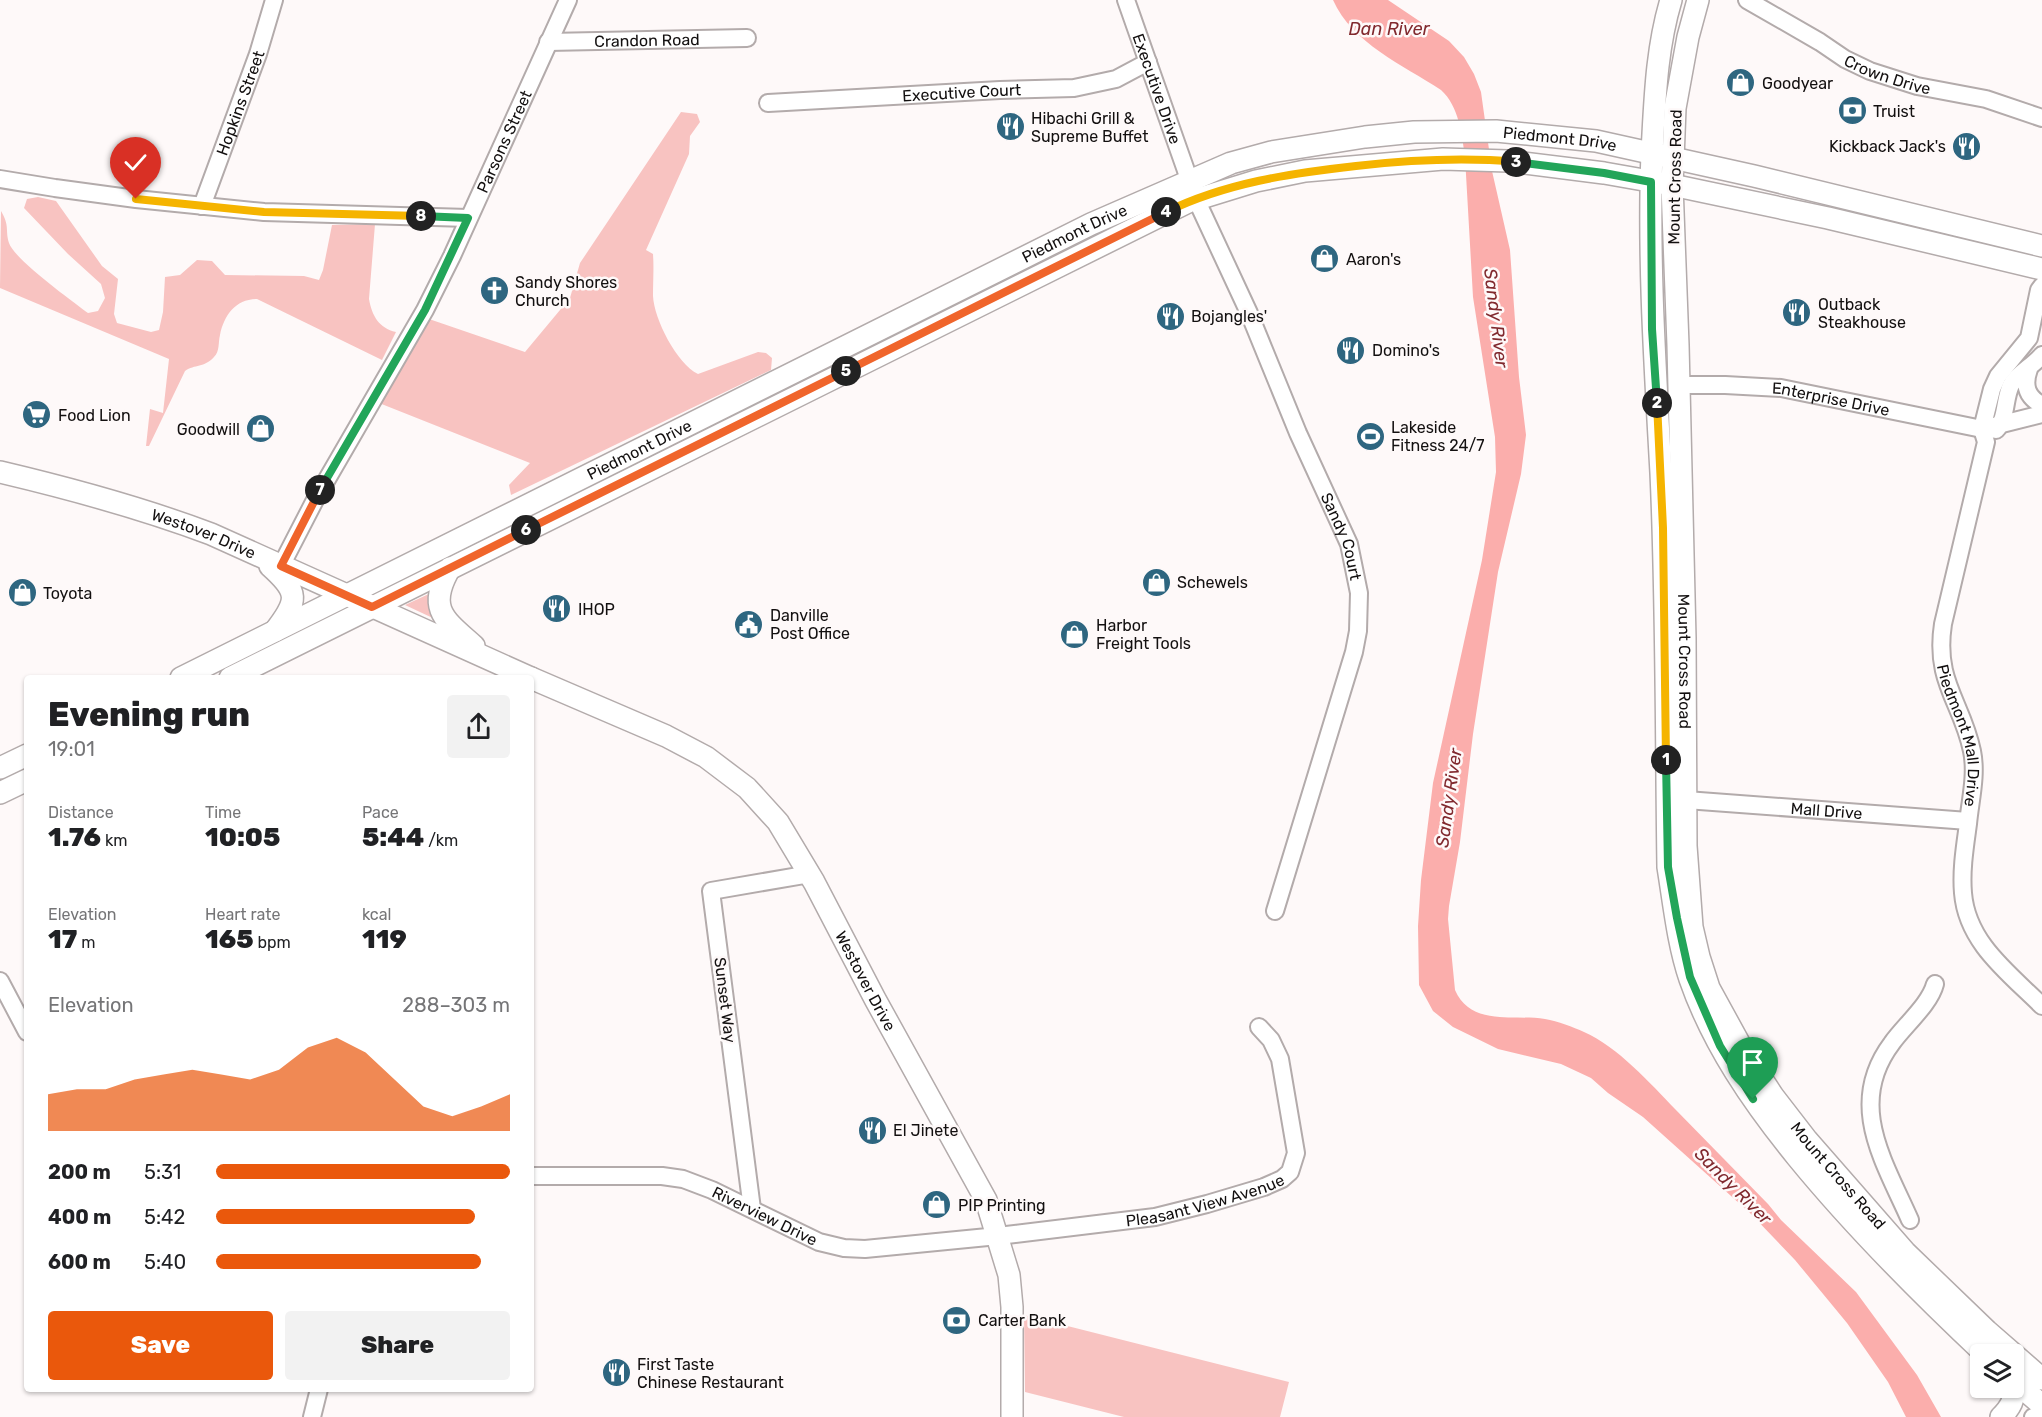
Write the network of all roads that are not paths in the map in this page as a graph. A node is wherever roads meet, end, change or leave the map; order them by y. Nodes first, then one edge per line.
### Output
1 (274, 0) edge
2 (568, 0) edge
3 (1126, 0) edge
4 (1671, 0) edge
5 (1698, 0) edge
6 (1747, 0) edge
7 (747, 38) dead end
8 (548, 42) junction
9 (1148, 62) junction
10 (768, 103) dead end
11 (2042, 118) edge
12 (1663, 156) junction
13 (0, 179) edge
14 (1651, 182) junction
15 (1672, 185) junction
16 (1193, 189) junction
17 (202, 206) junction
18 (468, 218) junction
19 (2042, 246) edge
20 (2042, 269) edge
21 (2042, 286) edge
22 (2042, 355) edge
23 (2029, 369) junction
24 (1678, 385) junction
25 (2042, 405) edge
26 (2042, 414) edge
27 (2001, 425) junction
28 (1984, 435) junction
29 (0, 472) edge
30 (258, 555) junction
31 (281, 566) junction
32 (450, 568) junction
33 (346, 596) junction
34 (372, 607) junction
35 (274, 631) junction
36 (490, 661) junction
37 (187, 675) edge
38 (236, 675) edge
39 (522, 675) edge
40 (534, 680) edge
41 (24, 756) edge
42 (0, 768) edge
43 (24, 781) edge
44 (0, 793) edge
45 (1686, 800) junction
46 (1968, 821) junction
47 (810, 874) junction
48 (1275, 911) dead end
49 (0, 981) edge
50 (1935, 984) dead end
51 (2042, 1006) edge
52 (24, 1026) edge
53 (1259, 1027) dead end
54 (534, 1176) edge
55 (752, 1209) junction
56 (1910, 1220) dead end
57 (998, 1236) junction
58 (1974, 1344) edge
59 (2042, 1379) edge
60 (2024, 1389) edge
61 (318, 1392) edge
62 (2013, 1398) edge
63 (2042, 1405) edge
64 (2042, 1414) edge
65 (312, 1417) edge
66 (1012, 1417) edge
67 (2001, 1417) edge
68 (2032, 1417) edge

1 - 17 street, Hopkins Street
2 - 8 street, Parsons Street
3 - 9 street, Executive Drive
4 - 12 main road, Mount Cross Road
5 - 12 main road, Mount Cross Road
6 - 11 street, Crown Drive
7 - 8 street, Crandon Road
8 - 18 street, Parsons Street
9 - 10 street, Executive Court
9 - 16 street, Executive Drive
12 - 14 main road, Mount Cross Road
12 - 15 main road, Mount Cross Road
12 - 16 main road, Piedmont Drive
12 - 19 main road, Piedmont Drive
13 - 17 street
14 - 15 main road, Piedmont Drive
14 - 16 main road, Piedmont Drive
14 - 58 main road, Mount Cross Road
15 - 20 main road, Piedmont Drive
15 - 24 main road, Mount Cross Road
16 - 32 main road, Piedmont Drive
16 - 33 main road, Piedmont Drive
16 - 48 street, Sandy Court
17 - 18 street
18 - 31 street, Parsons Street
21 - 28 street, Piedmont Mall Drive
22 - 23 street
23 - 25 street
23 - 27 street
24 - 28 street, Enterprise Drive
24 - 45 main road, Mount Cross Road
26 - 27 street
27 - 28 street
28 - 46 street, Piedmont Mall Drive
29 - 30 main road, Westover Drive
30 - 31 main road, Westover Drive
30 - 35 main road
31 - 33 main road, Westover Drive
32 - 34 main road, Piedmont Drive
32 - 36 main road
33 - 34 main road, Westover Drive
33 - 35 main road, Piedmont Drive
34 - 36 main road, Westover Drive
34 - 38 main road, Piedmont Drive
35 - 37 main road, Piedmont Drive
36 - 39 main road, Westover Drive
40 - 47 main road, Westover Drive
41 - 42 main road
43 - 44 main road
45 - 46 street, Mall Drive
45 - 59 main road, Mount Cross Road
46 - 51 street, Piedmont Mall Drive
47 - 55 street, Sunset Way
47 - 57 main road, Westover Drive
49 - 52 street
50 - 56 street
53 - 57 street, Pleasant View Avenue
54 - 55 street, Riverview Drive
55 - 57 street, Riverview Drive
57 - 66 main road, Westover Drive
60 - 63 main road
61 - 65 street
62 - 67 main road
64 - 68 street

